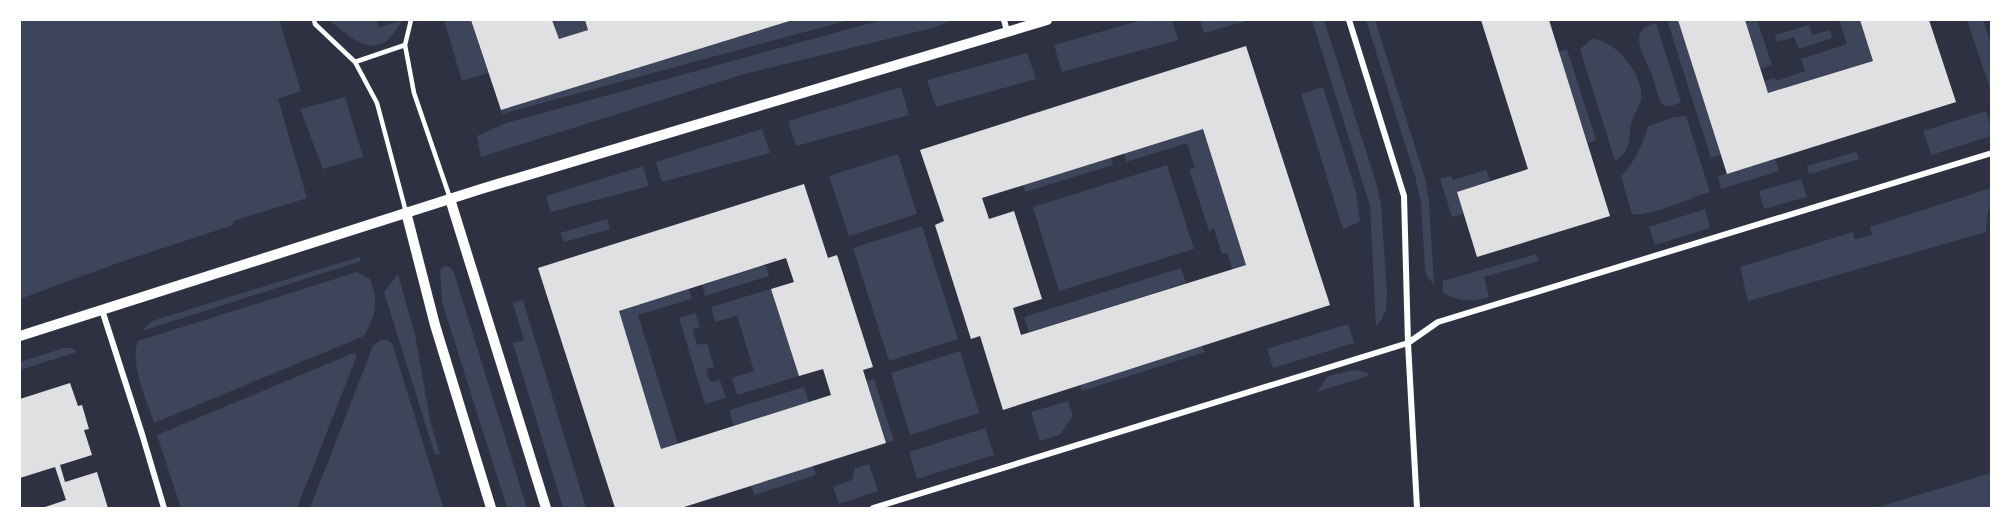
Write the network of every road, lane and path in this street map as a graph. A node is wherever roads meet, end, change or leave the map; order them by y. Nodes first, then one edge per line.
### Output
1 (314, 20) edge
2 (411, 20) edge
3 (1004, 20) edge
4 (1047, 20) edge
5 (1349, 20) edge
6 (1007, 31) junction
7 (405, 45) junction
8 (355, 63) junction
9 (1992, 153) edge
10 (450, 199) junction
11 (406, 212) junction
12 (102, 310) junction
13 (20, 336) edge
14 (1408, 343) junction
15 (164, 508) edge
16 (491, 508) edge
17 (546, 508) edge
18 (873, 508) edge
19 (1417, 508) edge

1 - 8 lane
2 - 7 lane
3 - 6 street
4 - 6 street
5 - 14 street
6 - 10 street
7 - 8 lane
7 - 10 lane
8 - 11 lane
9 - 14 street
10 - 11 street
10 - 17 street
11 - 12 street
11 - 16 street
12 - 13 street
12 - 15 street
14 - 18 street
14 - 19 street

